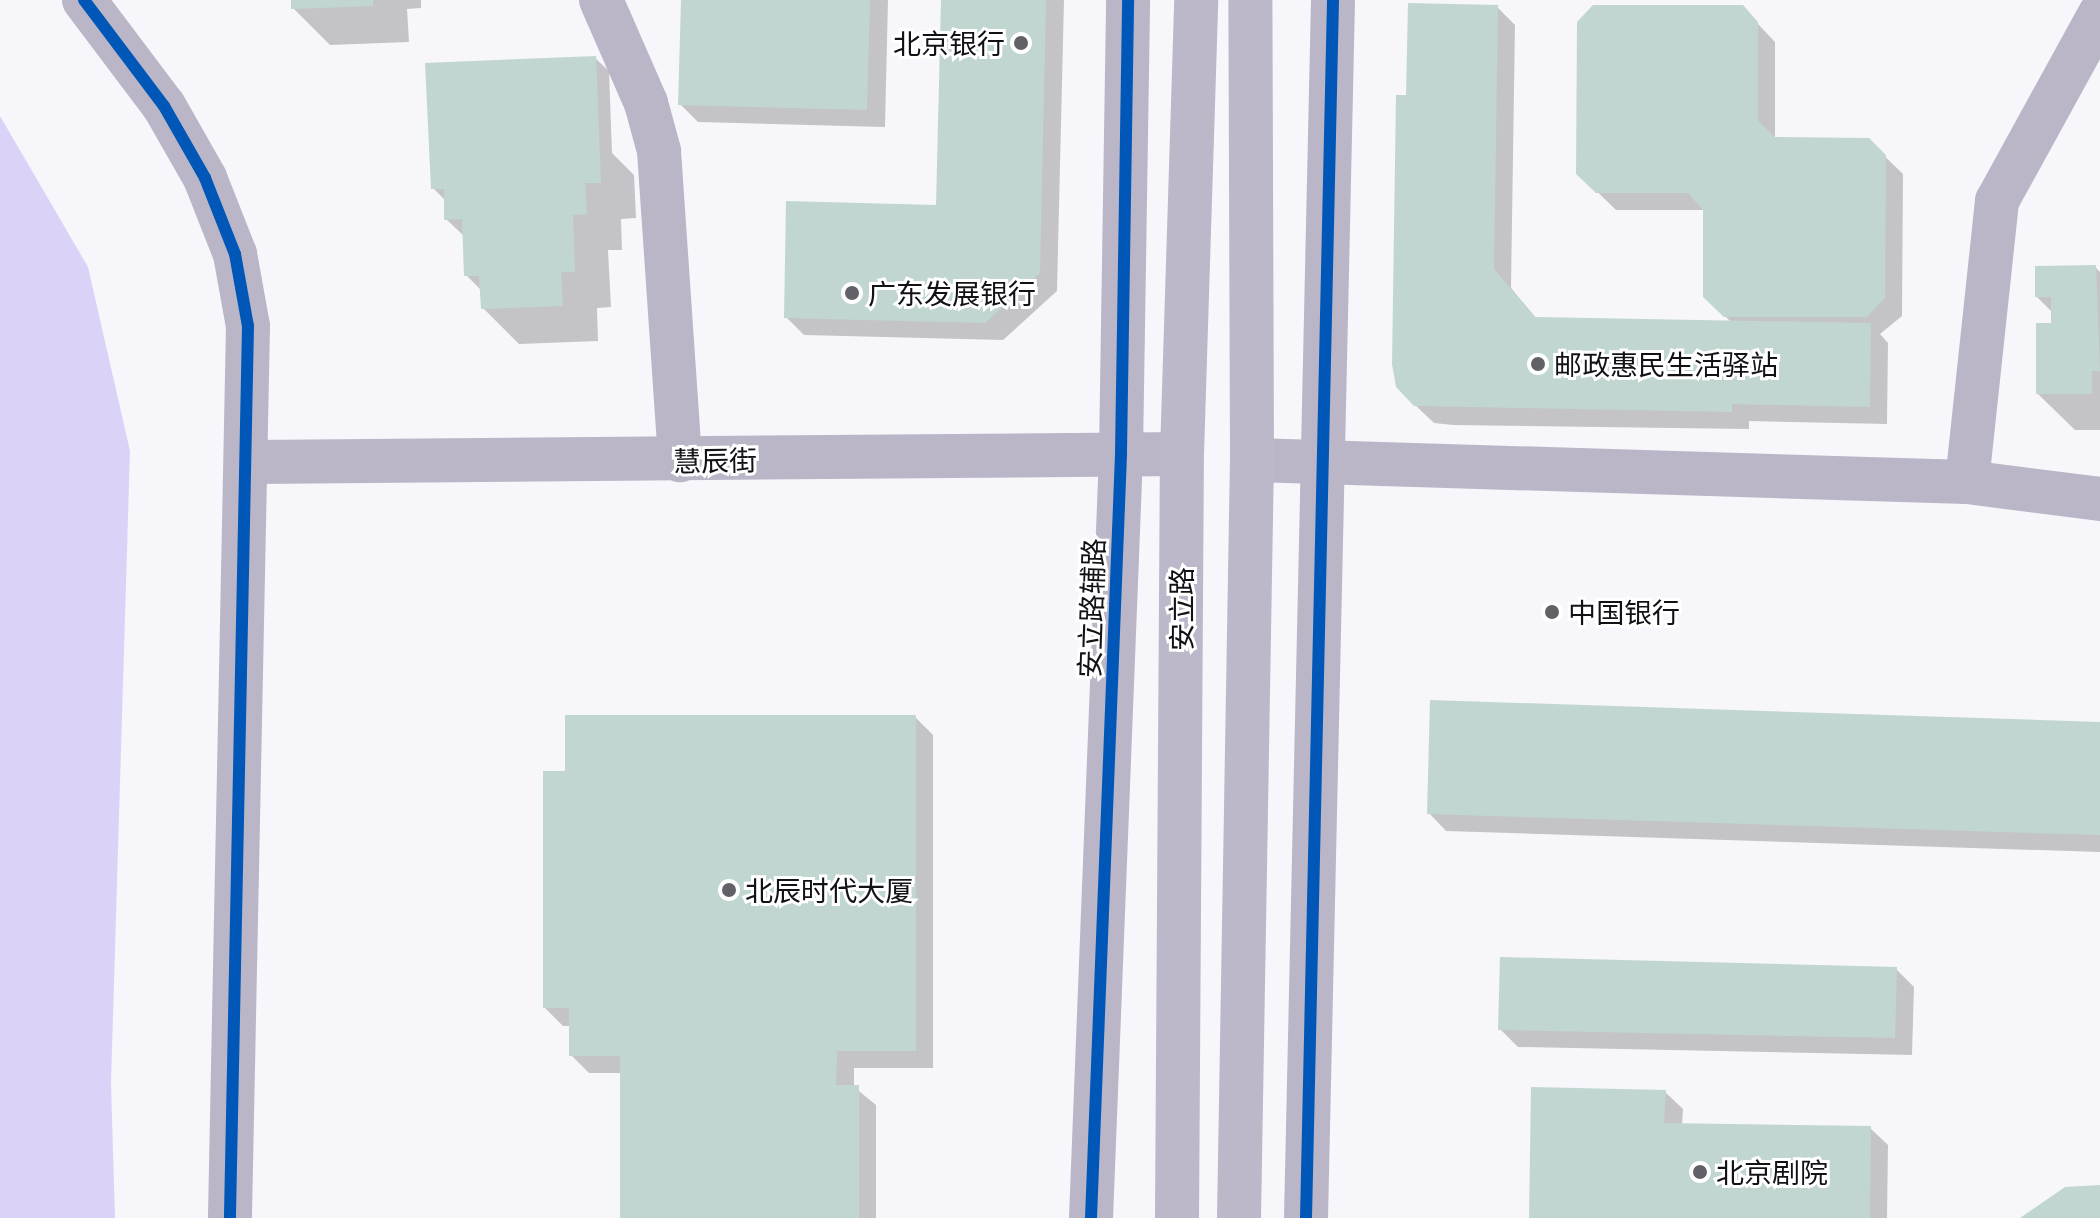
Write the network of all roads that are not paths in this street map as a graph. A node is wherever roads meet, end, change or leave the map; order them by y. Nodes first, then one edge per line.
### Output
1 (84, 0) edge
2 (601, 0) edge
3 (1128, 0) edge
4 (1196, 0) edge
5 (1250, 0) edge
6 (1333, 0) edge
7 (2100, 14) edge
8 (1121, 453) junction
9 (1182, 454) junction
10 (680, 460) junction
11 (1252, 460) junction
12 (247, 462) junction
13 (1325, 464) junction
14 (1967, 482) junction
15 (2100, 499) edge
16 (230, 1218) edge
17 (1091, 1218) edge
18 (1177, 1218) edge
19 (1239, 1218) edge
20 (1306, 1218) edge

1 - 12 street
2 - 10 street
3 - 8 street, 安立路辅路
4 - 9 main road, 安立路
5 - 11 main road
6 - 13 street
7 - 14 street
8 - 9 street, 慧辰街
8 - 10 street, 慧辰街
8 - 17 street, 安立路辅路
9 - 18 main road, 安立路
10 - 12 street, 慧辰街
11 - 13 street
11 - 19 main road
12 - 16 street
13 - 14 street
13 - 20 street
14 - 15 street

